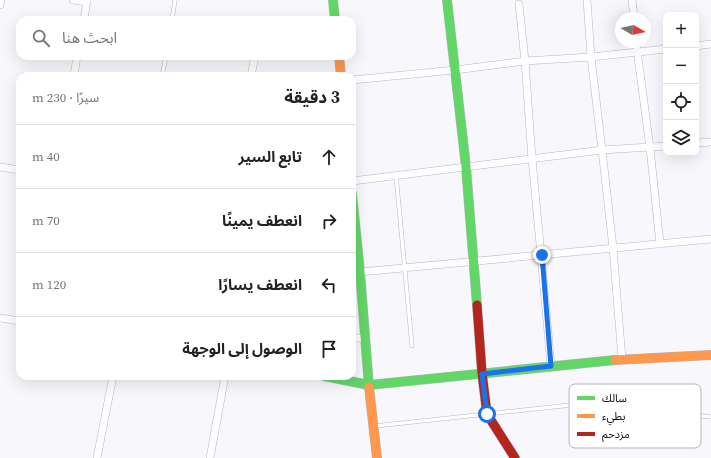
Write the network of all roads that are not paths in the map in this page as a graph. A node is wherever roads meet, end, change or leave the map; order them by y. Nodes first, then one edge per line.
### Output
1 (1, 0) edge
2 (73, 0) edge
3 (175, 0) edge
4 (333, 0) edge
5 (447, 0) edge
6 (587, 0) edge
7 (632, 0) edge
8 (87, 1) edge
9 (519, 4) dead end
10 (0, 5) edge
11 (633, 12) edge
12 (85, 16) edge
13 (173, 16) edge
14 (335, 16) edge
15 (711, 44) edge
16 (699, 46) edge
17 (637, 48) edge
18 (663, 49) edge
19 (637, 52) junction
20 (590, 57) junction
21 (77, 60) edge
22 (165, 60) edge
23 (254, 60) edge
24 (339, 60) edge
25 (525, 61) junction
26 (455, 70) junction
27 (75, 72) edge
28 (163, 72) edge
29 (252, 72) edge
30 (341, 72) edge
31 (356, 80) edge
32 (711, 142) edge
33 (699, 143) edge
34 (663, 146) edge
35 (650, 148) junction
36 (602, 150) junction
37 (532, 159) junction
38 (0, 167) edge
39 (466, 167) junction
40 (16, 169) edge
41 (396, 176) junction
42 (356, 181) edge
43 (711, 239) edge
44 (660, 244) junction
45 (613, 248) junction
46 (542, 255) junction
47 (356, 258) edge
48 (473, 261) junction
49 (404, 268) junction
50 (357, 274) edge
51 (0, 318) edge
52 (16, 320) edge
53 (356, 338) edge
54 (365, 339) junction
55 (412, 346) dead end
56 (711, 355) edge
57 (622, 359) junction
58 (551, 366) junction
59 (482, 374) junction
60 (112, 380) edge
61 (223, 380) edge
62 (344, 380) edge
63 (369, 385) junction
64 (569, 405) edge
65 (487, 414) junction
66 (701, 416) edge
67 (711, 417) edge
68 (374, 426) junction
69 (97, 458) edge
70 (210, 458) edge
71 (377, 458) edge
72 (515, 458) edge

1 - 10 street
2 - 8 street
3 - 13 lane
4 - 14 street
5 - 26 street
6 - 20 street
7 - 11 street
8 - 12 street
9 - 25 street
15 - 16 street
17 - 19 street
18 - 19 street
19 - 20 street
19 - 35 street
20 - 25 street
20 - 36 street
21 - 27 street
22 - 28 lane
23 - 29 street
24 - 30 street
25 - 26 street
25 - 37 street
26 - 31 street
26 - 39 street
32 - 33 street
34 - 35 street
35 - 36 street
35 - 44 street
36 - 37 street
36 - 45 street
37 - 39 street
37 - 46 street
38 - 40 street
39 - 41 street
39 - 48 street
41 - 42 street
41 - 49 lane
43 - 44 street
44 - 45 street
45 - 46 street
45 - 57 street
46 - 48 street
46 - 58 street
47 - 50 street
48 - 49 street
48 - 59 street
49 - 50 street
49 - 55 lane
50 - 54 street
51 - 52 street
53 - 54 street
54 - 63 street
56 - 57 street
57 - 58 street
58 - 59 street
59 - 63 street
59 - 65 street
60 - 69 street
61 - 70 street
62 - 63 street
63 - 68 street
64 - 65 lane
65 - 68 lane
65 - 72 street
66 - 67 lane
68 - 71 street

